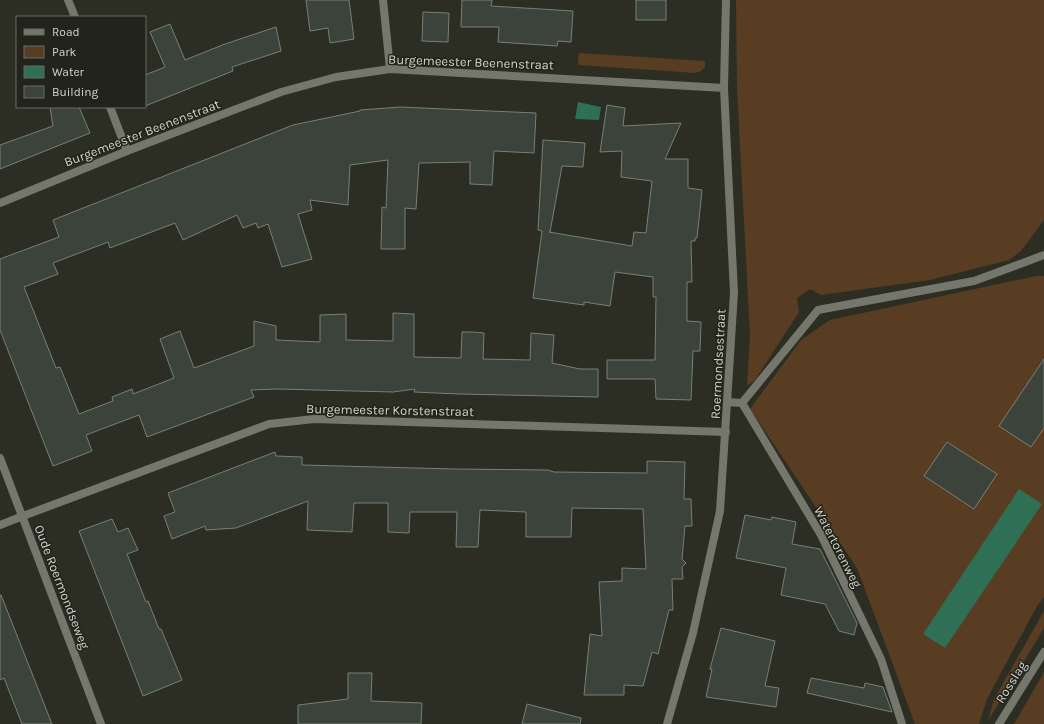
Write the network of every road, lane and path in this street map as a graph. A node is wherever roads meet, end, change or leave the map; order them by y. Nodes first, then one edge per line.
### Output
1 (68, 0) edge
2 (383, 0) edge
3 (726, 0) edge
4 (74, 16) edge
5 (390, 69) junction
6 (724, 88) junction
7 (110, 108) edge
8 (127, 151) junction
9 (0, 203) edge
10 (1044, 255) edge
11 (727, 402) junction
12 (742, 403) junction
13 (726, 432) junction
14 (0, 458) edge
15 (22, 516) junction
16 (0, 524) edge
17 (1044, 652) edge
18 (101, 724) edge
19 (667, 724) edge
20 (902, 724) edge
21 (999, 724) edge

1 - 4 street
2 - 5 street
3 - 6 street, Roermondsestraat
5 - 6 street, Burgemeester Beenenstraat
5 - 8 street, Burgemeester Beenenstraat
6 - 11 street, Roermondsestraat
7 - 8 street
8 - 9 street, Burgemeester Beenenstraat
10 - 12 street
11 - 12 street
11 - 13 street, Roermondsestraat
12 - 20 street, Watertorenweg
13 - 15 street, Burgemeester Korstenstraat
13 - 19 street, Roermondsestraat
14 - 15 street, Oude Roermondseweg
15 - 16 street, Burgemeester Korstenstraat
15 - 18 street, Oude Roermondseweg
17 - 21 street, Rosslag

